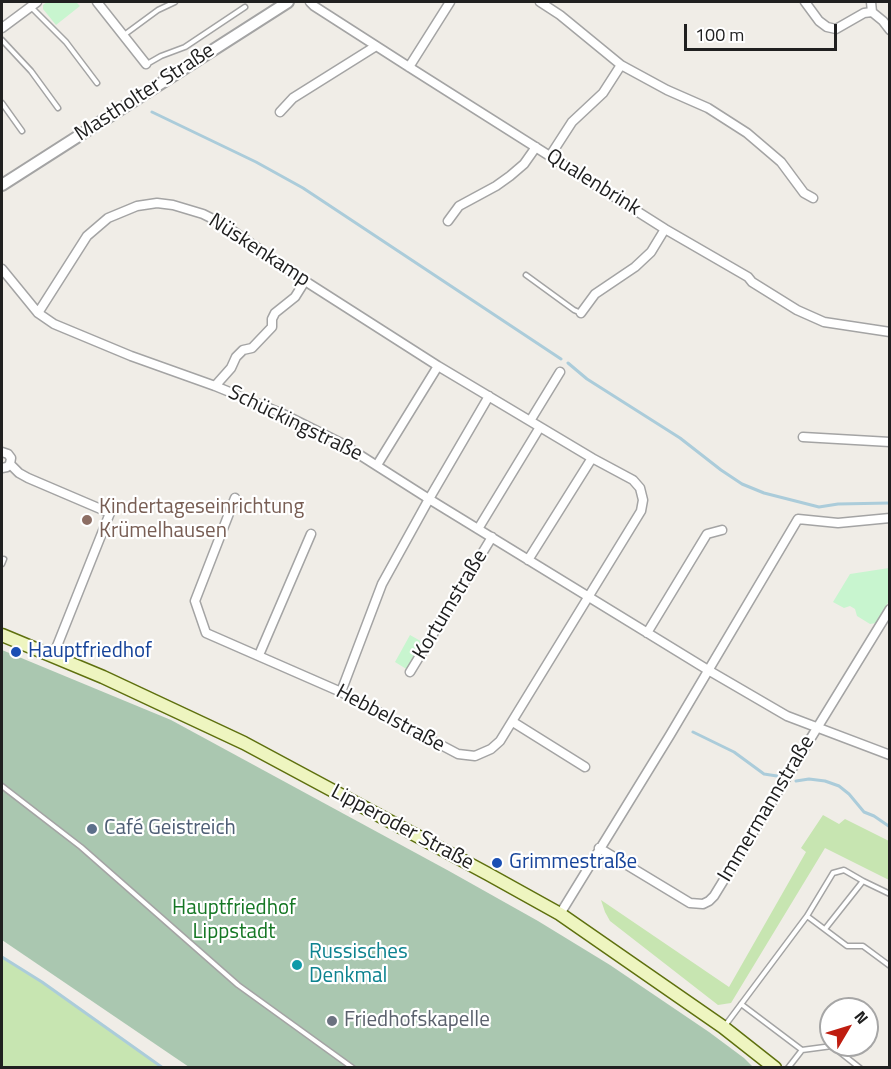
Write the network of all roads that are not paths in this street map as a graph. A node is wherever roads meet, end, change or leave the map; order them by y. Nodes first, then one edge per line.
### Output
1 (175, 2) edge
2 (288, 2) edge
3 (310, 2) edge
4 (450, 2) edge
5 (540, 2) edge
6 (805, 2) edge
7 (870, 2) edge
8 (101, 3) edge
9 (34, 4) edge
10 (245, 7) dead end
11 (872, 12) junction
12 (2, 28) edge
13 (890, 30) edge
14 (124, 36) junction
15 (2, 39) edge
16 (376, 46) junction
17 (146, 64) joint
18 (621, 65) junction
19 (409, 67) junction
20 (97, 83) dead end
21 (2, 103) edge
22 (58, 108) dead end
23 (280, 112) dead end
24 (22, 131) dead end
25 (536, 147) junction
26 (550, 156) junction
27 (2, 185) edge
28 (813, 198) dead end
29 (448, 221) dead end
30 (665, 229) junction
31 (2, 269) edge
32 (526, 275) dead end
33 (306, 281) junction
34 (581, 312) joint
35 (38, 313) junction
36 (890, 332) edge
37 (438, 366) junction
38 (560, 372) dead end
39 (215, 386) junction
40 (489, 396) junction
41 (530, 421) junction
42 (540, 427) junction
43 (803, 437) dead end
44 (890, 442) edge
45 (2, 452) edge
46 (592, 458) junction
47 (10, 464) junction
48 (376, 465) junction
49 (2, 468) edge
50 (236, 498) dead end
51 (429, 499) junction
52 (890, 518) edge
53 (478, 529) junction
54 (722, 530) dead end
55 (311, 534) dead end
56 (492, 537) junction
57 (4, 559) dead end
58 (528, 560) junction
59 (2, 564) edge
60 (590, 597) junction
61 (890, 609) edge
62 (647, 633) junction
63 (2, 635) edge
64 (53, 656) junction
65 (260, 656) junction
66 (708, 670) junction
67 (410, 672) dead end
68 (340, 692) junction
69 (513, 722) junction
70 (816, 728) junction
71 (890, 755) edge
72 (585, 767) dead end
73 (2, 786) edge
74 (599, 848) junction
75 (863, 881) junction
76 (890, 894) edge
77 (560, 914) junction
78 (807, 915) junction
79 (825, 929) junction
80 (890, 966) edge
81 (741, 1004) junction
82 (723, 1027) junction
83 (802, 1050) junction
84 (353, 1068) edge
85 (775, 1068) edge
86 (788, 1068) edge
87 (860, 1068) edge

1 - 14 lane
2 - 27 street, Mastholter Straße
3 - 16 street, Qualenbrink
4 - 19 street
5 - 18 street
6 - 11 street
7 - 11 street
8 - 14 street
9 - 12 street
9 - 20 lane
10 - 17 lane
11 - 13 street
14 - 17 street
15 - 22 lane
16 - 19 street, Qualenbrink
16 - 23 street
18 - 26 street
18 - 28 street
19 - 25 street, Qualenbrink
21 - 24 lane
25 - 26 street, Qualenbrink
25 - 29 street
26 - 30 street, Qualenbrink
30 - 34 street
30 - 36 street, Qualenbrink
31 - 35 street, Schückingstraße
32 - 34 lane
33 - 35 street, Nüskenkamp
33 - 37 street, Nüskenkamp
33 - 39 street
35 - 39 street, Schückingstraße
37 - 40 street, Nüskenkamp
37 - 48 street
38 - 41 street
39 - 48 street, Schückingstraße
40 - 41 street, Nüskenkamp
40 - 51 street
41 - 42 street, Nüskenkamp
42 - 46 street, Nüskenkamp
42 - 53 street
43 - 44 street
45 - 47 street
46 - 58 street
46 - 60 street, Nüskenkamp
47 - 49 street
47 - 64 street
48 - 51 street, Schückingstraße
50 - 65 street, Hebbelstraße
51 - 53 street, Schückingstraße
51 - 68 street
52 - 66 street
53 - 56 street, Schückingstraße
54 - 62 street
55 - 65 street
56 - 58 street, Schückingstraße
56 - 67 street, Kortumstraße
57 - 59 lane
58 - 60 street, Schückingstraße
60 - 62 street, Schückingstraße
60 - 69 street, Hebbelstraße
61 - 70 street, Immermannstraße
62 - 66 street, Schückingstraße
63 - 64 main road, Lipperoder Straße
64 - 77 main road, Lipperoder Straße
65 - 68 street, Hebbelstraße
66 - 70 street, Schückingstraße
66 - 74 street
68 - 69 street, Hebbelstraße
69 - 72 street
70 - 71 street, Schückingstraße
70 - 74 street, Immermannstraße
73 - 84 lane
74 - 77 street
75 - 76 lane
75 - 78 lane
75 - 79 lane
77 - 82 main road, Lipperoder Straße
78 - 79 lane
78 - 81 lane
79 - 80 lane
81 - 82 lane
81 - 83 lane
82 - 85 main road, Lipperoder Straße
83 - 86 lane
83 - 87 lane

